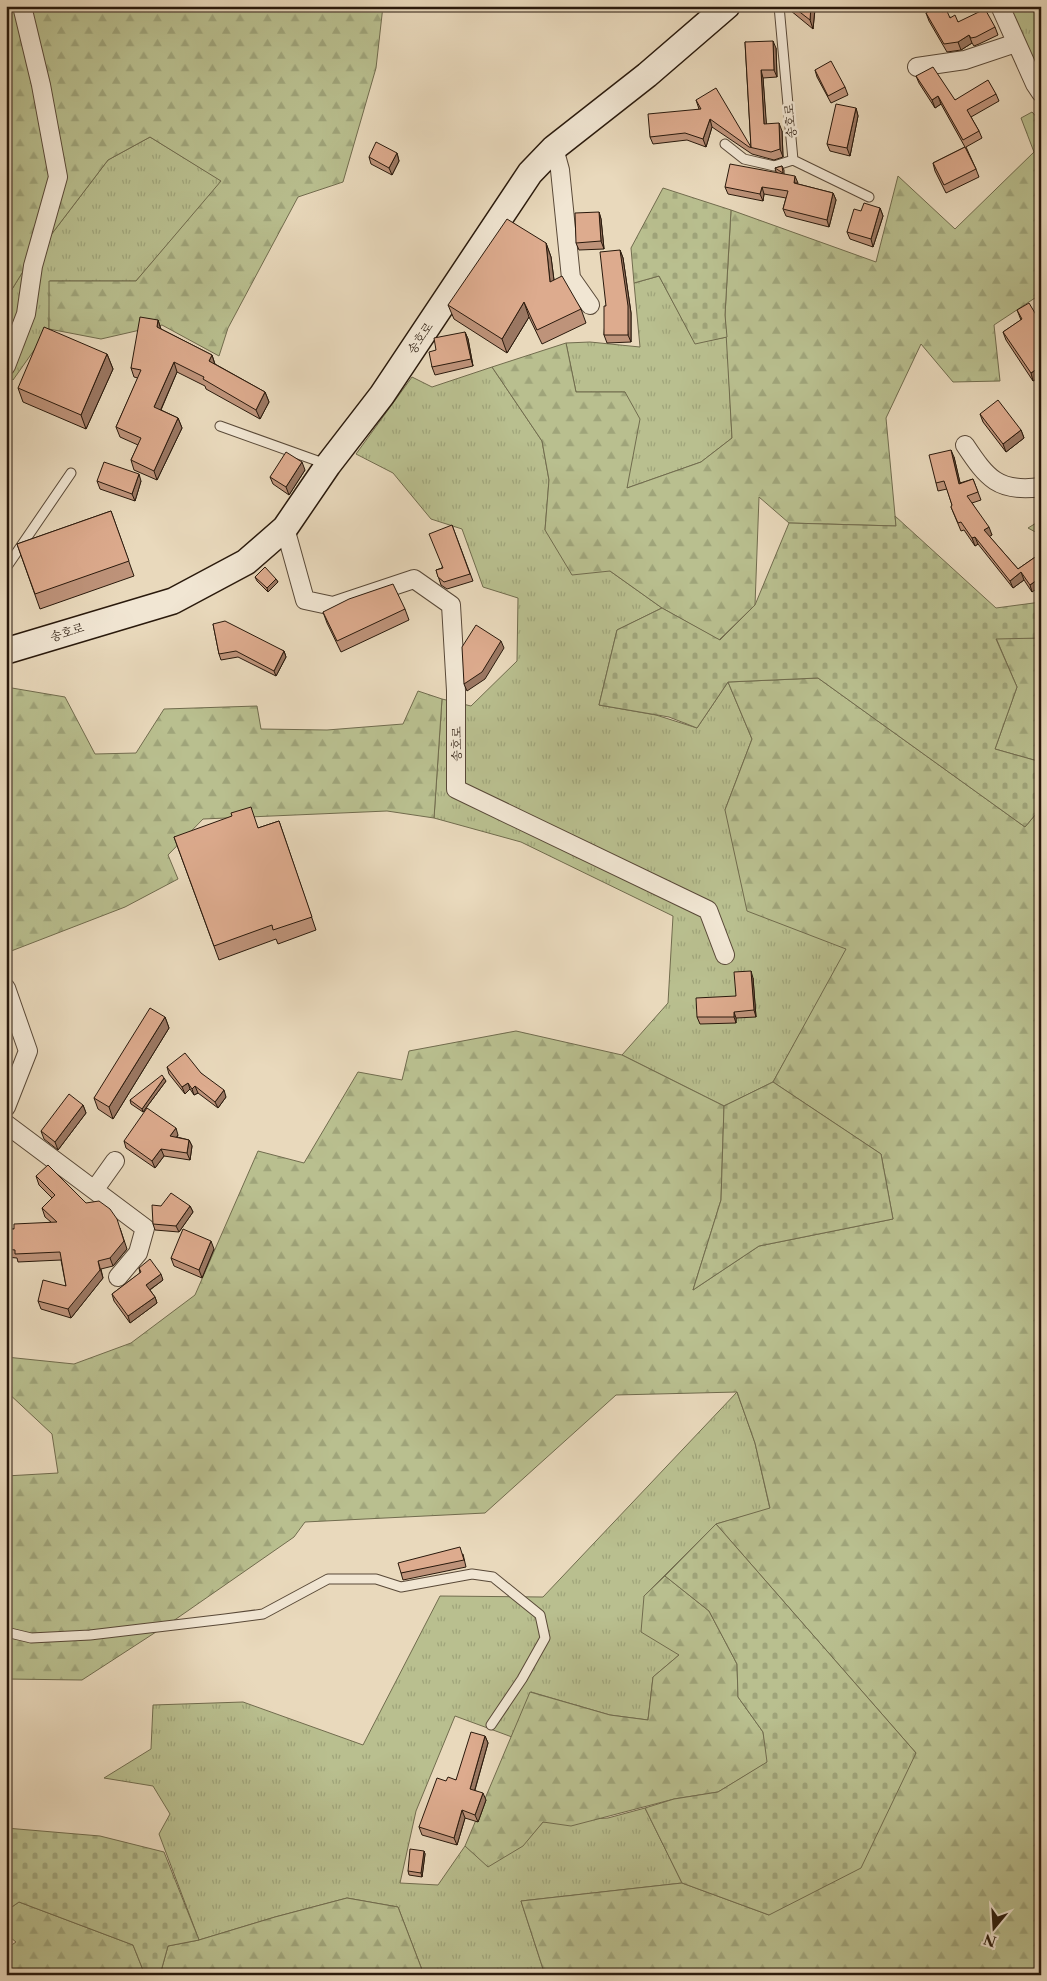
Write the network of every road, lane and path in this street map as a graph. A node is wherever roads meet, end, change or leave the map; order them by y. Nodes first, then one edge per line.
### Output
1 (22, 6) edge
2 (727, 6) edge
3 (779, 6) edge
4 (1000, 6) edge
5 (1016, 43) junction
6 (917, 68) dead end
7 (1041, 93) edge
8 (725, 144) dead end
9 (554, 148) junction
10 (793, 160) junction
11 (869, 197) dead end
12 (590, 304) dead end
13 (6, 366) edge
14 (220, 426) dead end
15 (965, 445) dead end
16 (328, 465) junction
17 (71, 473) dead end
18 (1041, 487) edge
19 (285, 528) junction
20 (6, 568) edge
21 (6, 651) edge
22 (725, 955) dead end
23 (6, 988) edge
24 (6, 1107) edge
25 (6, 1124) edge
26 (115, 1161) dead end
27 (95, 1189) junction
28 (118, 1276) dead end
29 (6, 1632) edge
30 (491, 1725) dead end

1 - 13 street
2 - 9 main road, 송호로
3 - 10 lane, 송호로
4 - 5 street
5 - 6 street
5 - 7 street
8 - 10 lane
9 - 12 street
9 - 16 main road, 송호로
10 - 11 lane
14 - 16 lane
15 - 18 street
16 - 19 main road, 송호로
17 - 20 lane
19 - 21 main road, 송호로
19 - 22 street, 송호로
23 - 24 street
25 - 27 street
26 - 27 street
27 - 28 street
29 - 30 lane

